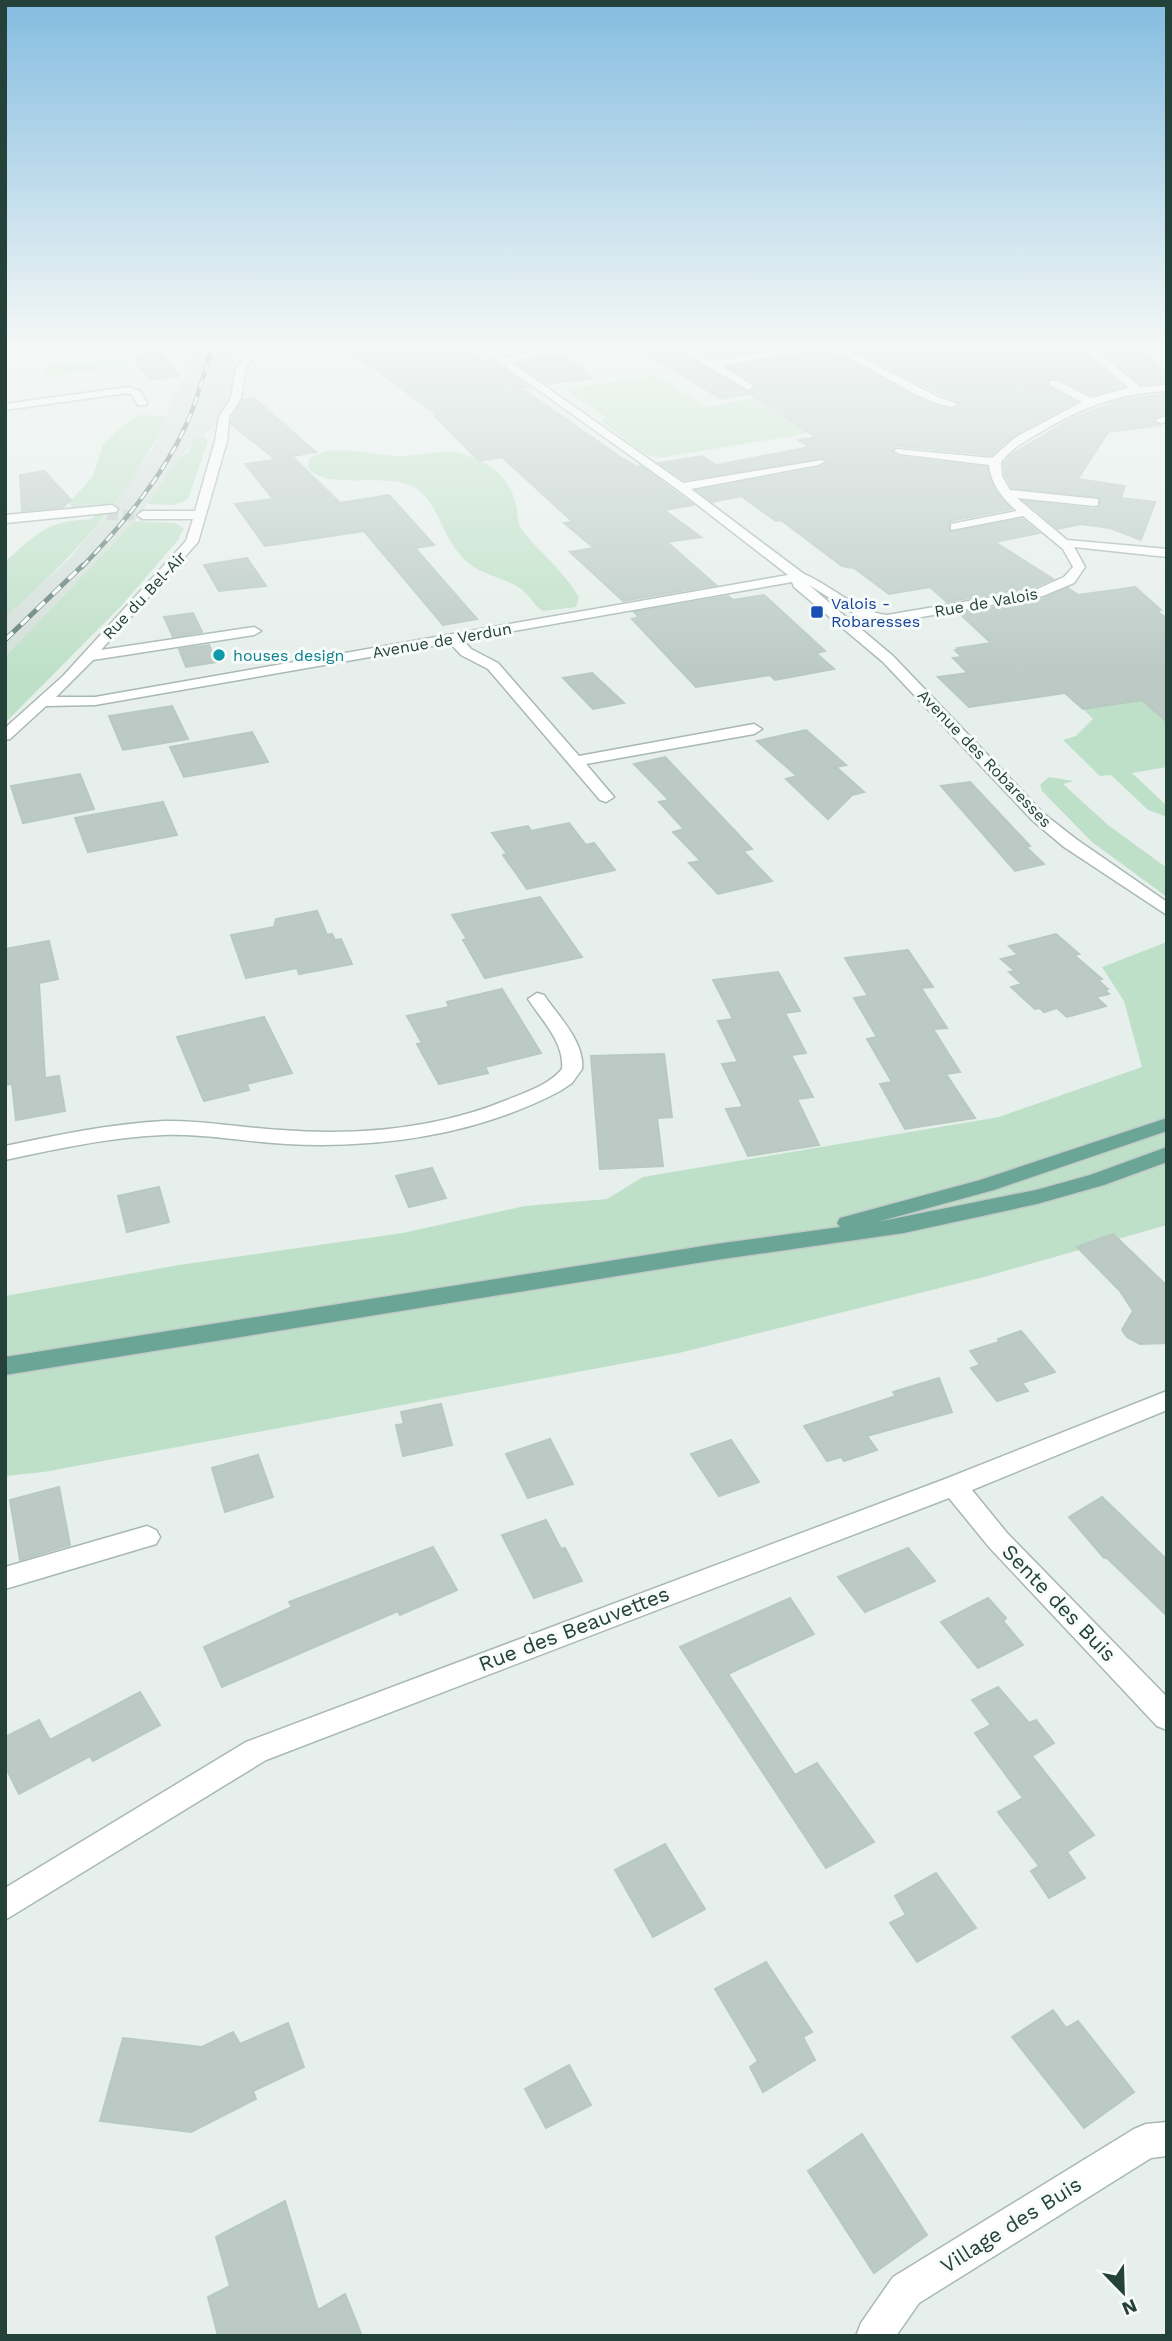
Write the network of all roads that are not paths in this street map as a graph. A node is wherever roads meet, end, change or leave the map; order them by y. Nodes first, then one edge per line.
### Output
1 (217, 455) edge
2 (636, 455) edge
3 (940, 455) edge
4 (1000, 455) edge
5 (995, 461) junction
6 (818, 462) dead end
7 (681, 487) junction
8 (1006, 493) junction
9 (1094, 502) dead end
10 (201, 507) junction
11 (110, 512) tunnel mouth
12 (145, 512) tunnel mouth
13 (1027, 512) junction
14 (5, 519) edge
15 (955, 527) dead end
16 (1065, 544) junction
17 (1167, 553) edge
18 (799, 577) junction
19 (878, 620) junction
20 (849, 625) junction
21 (254, 631) dead end
22 (453, 638) junction
23 (877, 648) junction
24 (86, 657) junction
25 (44, 702) junction
26 (754, 729) dead end
27 (5, 736) edge
28 (577, 761) junction
29 (606, 797) dead end
30 (1167, 910) edge
31 (537, 999) dead end
32 (1167, 1112) edge
33 (1167, 1124) edge
34 (5, 1153) edge
35 (1167, 1154) edge
36 (900, 1210) junction
37 (716, 1252) junction
38 (5, 1366) edge
39 (1167, 1400) edge
40 (954, 1486) junction
41 (147, 1537) dead end
42 (5, 1578) edge
43 (1167, 1717) edge
44 (5, 1905) edge
45 (1167, 2139) edge
46 (874, 2336) edge

1 - 10 street, Rue du Bel-Air
2 - 7 street, Avenue des Robaresses
3 - 5 street
4 - 5 street
5 - 8 street
6 - 7 street
7 - 18 street, Avenue des Robaresses
8 - 9 street
8 - 13 street
10 - 12 street
10 - 24 street, Rue du Bel-Air
11 - 14 street
13 - 15 street
13 - 16 street
16 - 17 street
16 - 19 street, Rue de Valois
18 - 19 street, Avenue des Robaresses
18 - 20 street, Avenue des Robaresses
18 - 22 street, Avenue de Verdun
19 - 20 street
19 - 23 street
20 - 23 street, Avenue des Robaresses
21 - 24 street
22 - 25 street, Avenue de Verdun
22 - 28 street
23 - 30 street, Avenue des Robaresses
24 - 25 street, Rue du Bel-Air
25 - 27 street, Rue du Bel-Air
26 - 28 street
28 - 29 street
31 - 34 street
32 - 36 main road
33 - 36 main road
35 - 37 main road
36 - 37 main road
37 - 38 main road
39 - 40 street, Rue des Beauvettes
40 - 43 street, Sente des Buis
40 - 44 street, Rue des Beauvettes
41 - 42 street
45 - 46 street, Village des Buis

